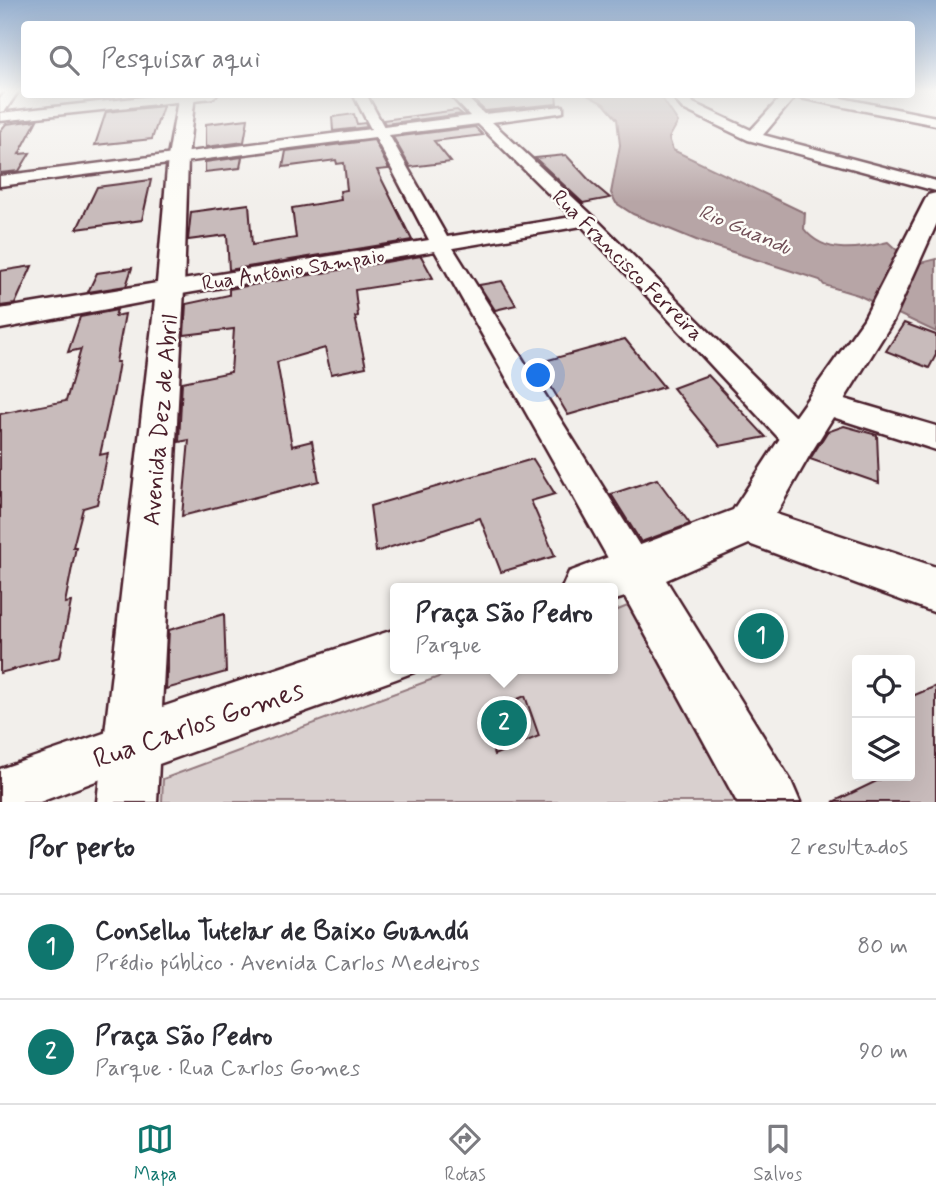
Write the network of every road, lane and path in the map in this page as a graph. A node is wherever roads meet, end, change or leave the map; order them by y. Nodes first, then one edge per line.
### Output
1 (182, 127) edge
2 (378, 127) edge
3 (410, 127) edge
4 (489, 127) edge
5 (733, 127) edge
6 (761, 127) edge
7 (380, 131) junction
8 (753, 137) junction
9 (178, 157) junction
10 (0, 181) edge
11 (936, 186) edge
12 (936, 200) edge
13 (586, 220) junction
14 (442, 246) junction
15 (170, 289) junction
16 (0, 319) edge
17 (824, 404) junction
18 (936, 438) edge
19 (799, 440) junction
20 (748, 524) junction
21 (635, 571) junction
22 (600, 583) edge
23 (936, 590) edge
24 (390, 656) edge
25 (133, 745) junction
26 (0, 793) edge
27 (127, 802) edge
28 (770, 802) edge

1 - 9 street, Avenida Dez de Abril
2 - 7 street
3 - 7 street
4 - 13 street, Rua Francisco Ferreira
5 - 8 street
6 - 8 street
7 - 9 street
7 - 14 street
8 - 11 street
9 - 10 street
9 - 15 street, Avenida Dez de Abril
12 - 17 street
13 - 14 street, Rua Antônio Sampaio
13 - 19 street, Rua Francisco Ferreira
14 - 15 street, Rua Antônio Sampaio
14 - 21 street
15 - 16 street, Rua Antônio Sampaio
15 - 25 street, Avenida Dez de Abril
17 - 18 street
17 - 19 street
19 - 20 street
20 - 21 street
20 - 23 street
21 - 22 street
21 - 28 street
24 - 25 street, Rua Carlos Gomes
25 - 26 street, Rua Carlos Gomes
25 - 27 street, Avenida Dez de Abril

